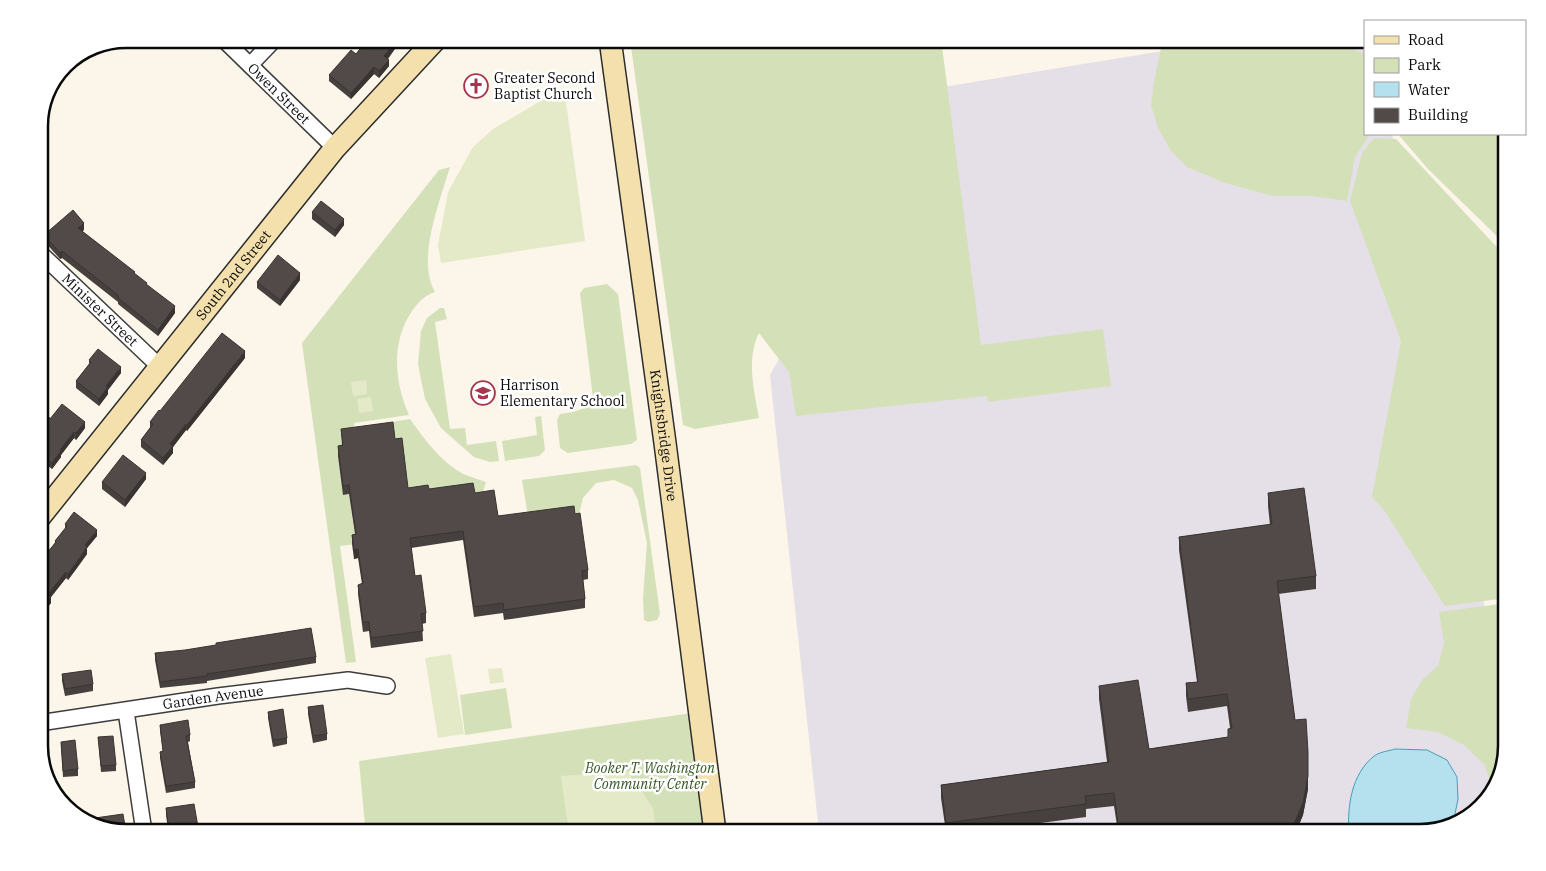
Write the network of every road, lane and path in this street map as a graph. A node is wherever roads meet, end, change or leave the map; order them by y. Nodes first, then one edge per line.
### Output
1 (232, 48) edge
2 (266, 48) edge
3 (428, 48) edge
4 (611, 48) edge
5 (250, 65) junction
6 (335, 148) junction
7 (48, 261) edge
8 (160, 367) junction
9 (48, 507) edge
10 (387, 686) dead end
11 (126, 711) junction
12 (48, 722) edge
13 (143, 824) edge
14 (714, 824) edge

1 - 5 street, Owen Street
2 - 5 street
3 - 6 street, South 2nd Street
4 - 14 street, Knightsbridge Drive
5 - 6 street, Owen Street
6 - 8 street, South 2nd Street
7 - 8 street, Minister Street
8 - 9 street, South 2nd Street
10 - 11 street, Garden Avenue
11 - 12 street, Garden Avenue
11 - 13 street

